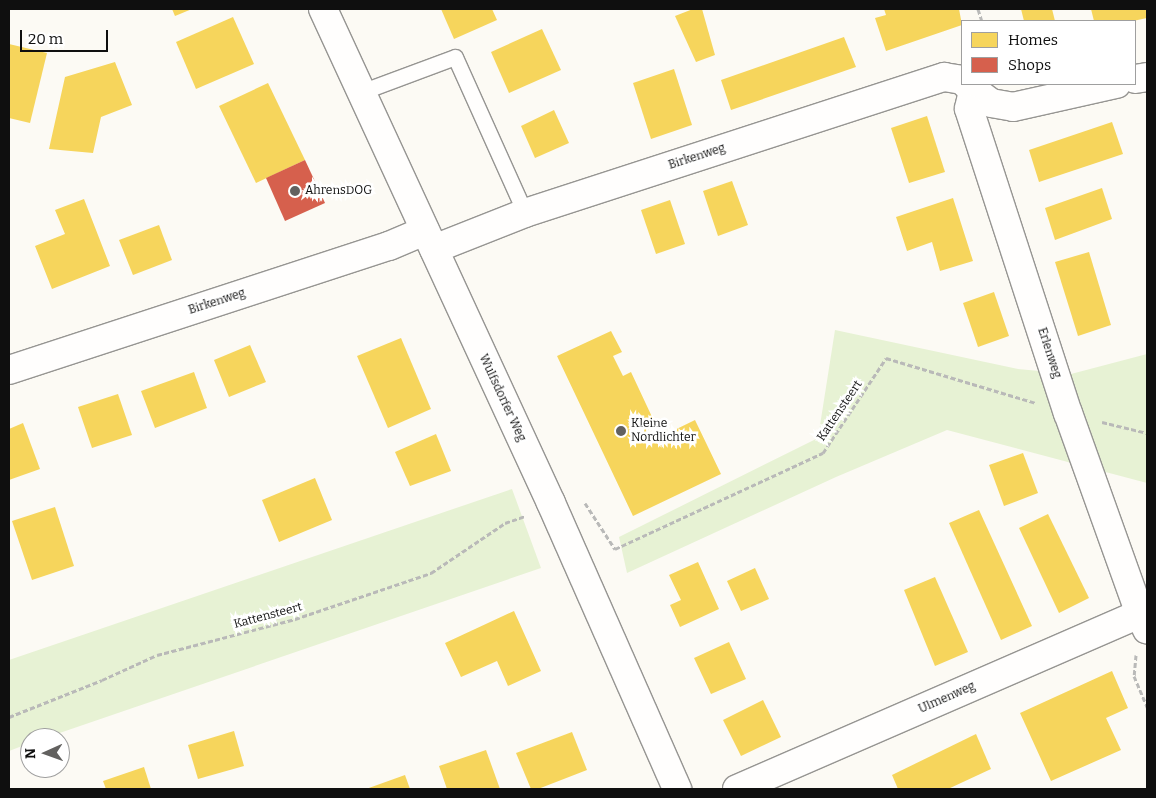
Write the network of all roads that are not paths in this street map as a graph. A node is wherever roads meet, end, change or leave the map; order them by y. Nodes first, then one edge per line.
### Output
1 (323, 9) edge
2 (961, 83) edge
3 (967, 85) edge
4 (1112, 85) edge
5 (361, 92) junction
6 (525, 213) junction
7 (430, 240) junction
8 (9, 370) edge
9 (1144, 622) edge
10 (678, 789) edge
11 (737, 789) edge

1 - 5 street, Wulfsdorfer Weg
2 - 6 street, Birkenweg
3 - 4 street, Birkenweg
3 - 9 street, Erlenweg
5 - 6 lane
5 - 7 street, Wulfsdorfer Weg
6 - 7 street, Birkenweg
7 - 8 street, Birkenweg
7 - 10 street, Wulfsdorfer Weg
9 - 11 street, Ulmenweg

